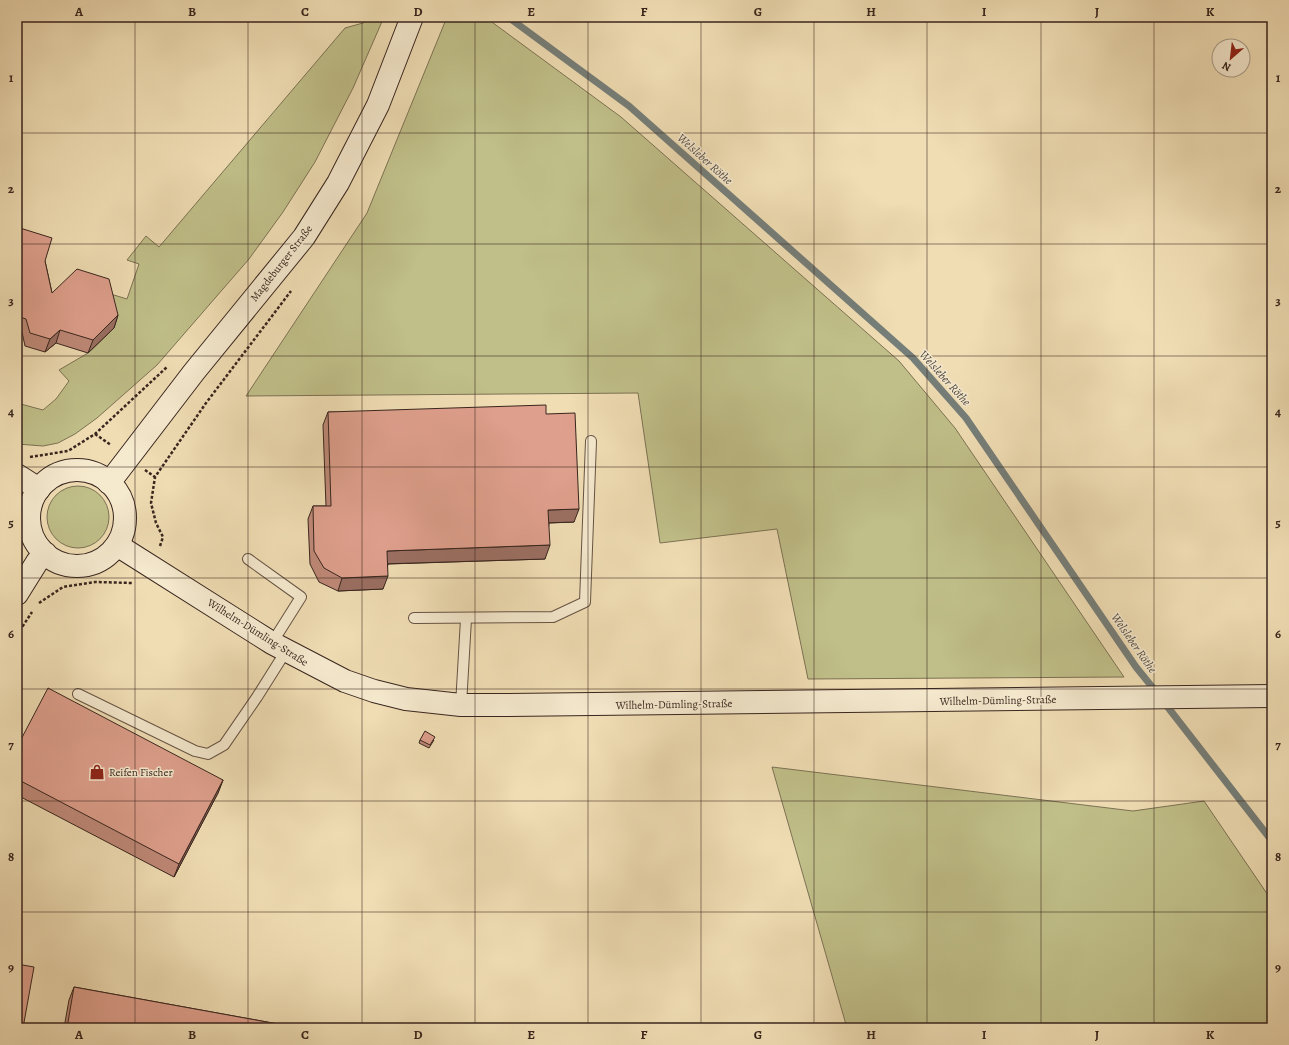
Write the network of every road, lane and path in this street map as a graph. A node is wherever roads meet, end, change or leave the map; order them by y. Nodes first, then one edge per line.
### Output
1 (412, 17) edge
2 (171, 362) dead end
3 (591, 441) dead end
4 (21, 467) edge
5 (154, 477) dead end
6 (109, 483) junction
7 (39, 489) junction
8 (117, 545) junction
9 (159, 549) dead end
10 (45, 554) junction
11 (248, 559) dead end
12 (136, 583) dead end
13 (17, 594) edge
14 (37, 604) dead end
15 (33, 610) dead end
16 (414, 618) dead end
17 (466, 618) junction
18 (17, 634) edge
19 (279, 647) junction
20 (78, 694) dead end
21 (1272, 696) edge
22 (461, 705) junction

1 - 6 street, Magdeburger Straße
2 - 4 path
3 - 17 lane
4 - 7 street
5 - 9 path
6 - 7 street
6 - 8 street
7 - 10 street
8 - 10 street
8 - 19 street, Wilhelm-Dümling-Straße
10 - 13 street
11 - 19 lane
12 - 14 path
15 - 18 path
16 - 17 lane
17 - 22 lane
19 - 20 lane
19 - 22 street, Wilhelm-Dümling-Straße
21 - 22 street, Wilhelm-Dümling-Straße

